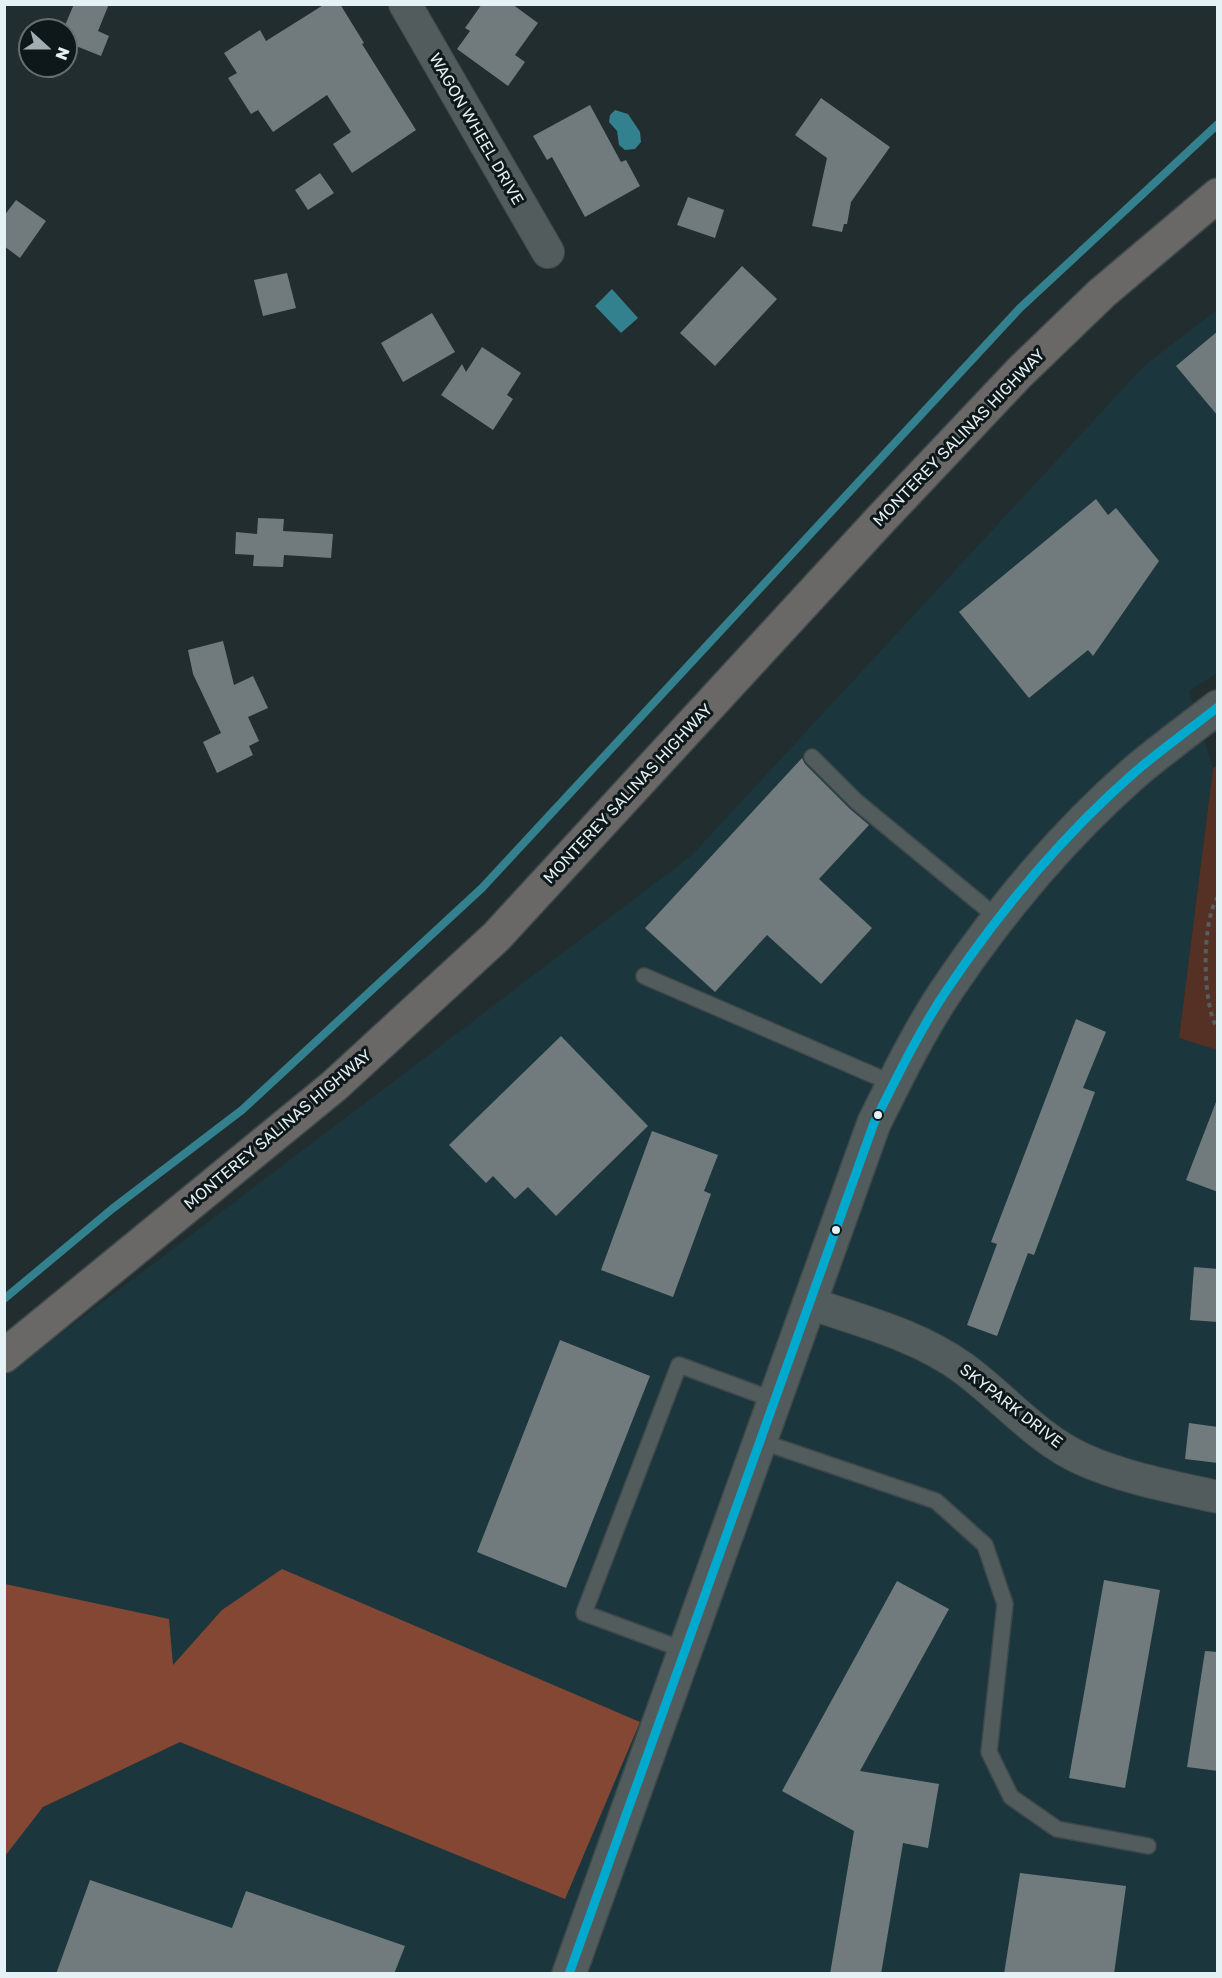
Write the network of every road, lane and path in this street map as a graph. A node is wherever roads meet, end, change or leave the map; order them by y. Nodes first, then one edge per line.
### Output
1 (405, 4) edge
2 (1218, 195) edge
3 (548, 252) dead end
4 (1218, 707) edge
5 (812, 757) dead end
6 (1218, 897) edge
7 (999, 919) junction
8 (644, 976) dead end
9 (1218, 1030) edge
10 (894, 1084) junction
11 (809, 1303) junction
12 (4, 1356) edge
13 (774, 1400) junction
14 (760, 1441) junction
15 (1218, 1497) edge
16 (684, 1650) junction
17 (1148, 1846) dead end
18 (568, 1974) edge

1 - 3 street, WAGON WHEEL DRIVE
2 - 12 highway, MONTEREY SALINAS HIGHWAY
4 - 7 street
5 - 7 lane
6 - 9 path
7 - 10 street
8 - 10 lane
10 - 11 street
11 - 13 street
11 - 15 street, SKYPARK DRIVE
13 - 14 street
13 - 16 lane
14 - 16 street
14 - 17 lane
16 - 18 street

